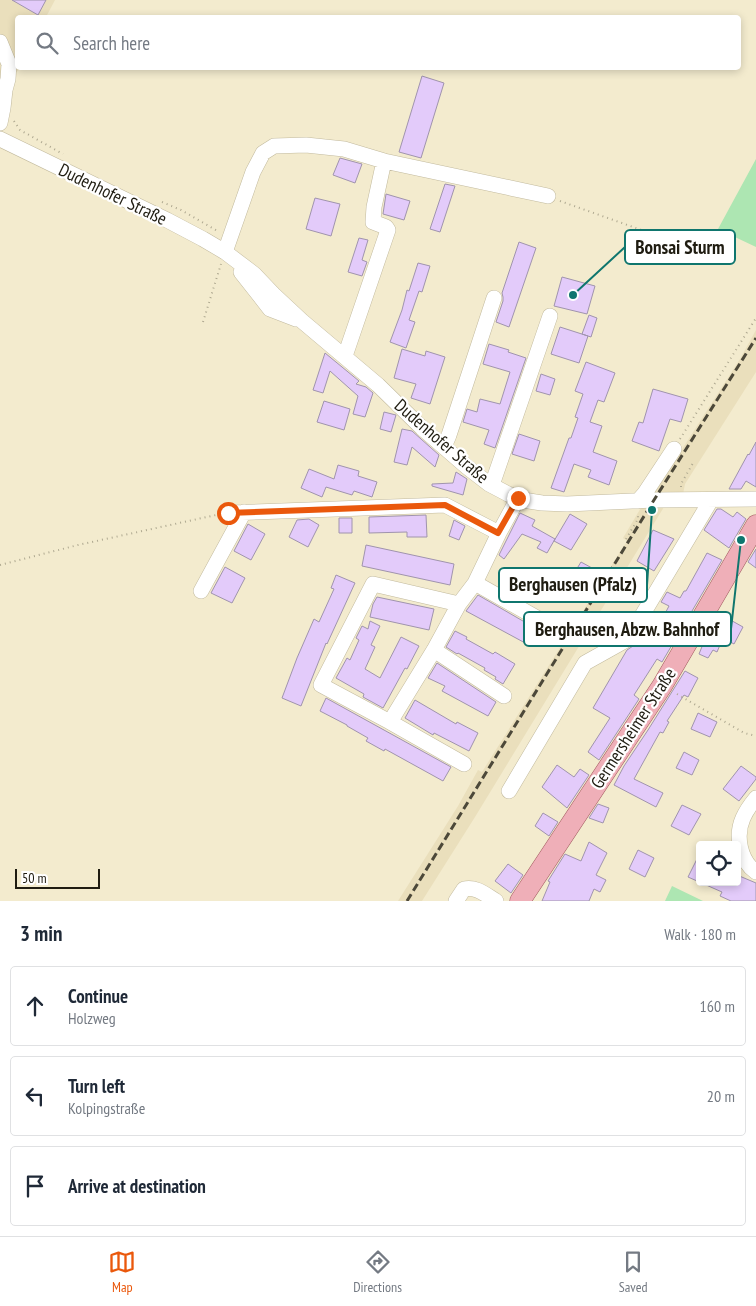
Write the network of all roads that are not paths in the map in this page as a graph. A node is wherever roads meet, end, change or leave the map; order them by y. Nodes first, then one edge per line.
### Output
1 (0, 42) edge
2 (2, 92) edge
3 (1, 118) edge
4 (0, 139) edge
5 (384, 161) junction
6 (548, 196) road end
7 (225, 252) junction
8 (494, 298) dead end
9 (550, 316) dead end
10 (345, 356) junction
11 (444, 447) junction
12 (674, 449) road end
13 (492, 485) junction
14 (518, 498) junction
15 (756, 499) edge
16 (711, 500) junction
17 (638, 501) junction
18 (244, 512) junction
19 (228, 513) road end
20 (756, 525) edge
21 (498, 533) junction
22 (475, 583) junction
23 (201, 591) dead end
24 (459, 604) junction
25 (544, 622) dead end
26 (434, 650) junction
27 (504, 696) dead end
28 (390, 722) junction
29 (464, 764) dead end
30 (509, 791) dead end
31 (756, 798) edge
32 (756, 872) edge
33 (456, 901) edge
34 (496, 901) edge
35 (520, 901) edge

1 - 2 street
2 - 3 street
4 - 7 street, Dudenhofer Straße
5 - 6 street
5 - 7 street
5 - 10 street
7 - 10 street, Dudenhofer Straße
8 - 11 street
9 - 13 street
10 - 11 street, Dudenhofer Straße
11 - 13 street, Dudenhofer Straße
12 - 17 street
13 - 14 street, Dudenhofer Straße
14 - 17 street, Dudenhofer Straße
14 - 21 street
15 - 16 street, Dudenhofer Straße
16 - 17 street, Dudenhofer Straße
16 - 30 street
18 - 19 street
18 - 21 street
18 - 23 street
20 - 35 main road, Germersheimer Straße
21 - 22 street
22 - 24 street
22 - 25 street
24 - 26 street
24 - 28 street
26 - 27 street
26 - 28 street
28 - 29 street
31 - 32 street
33 - 34 street

